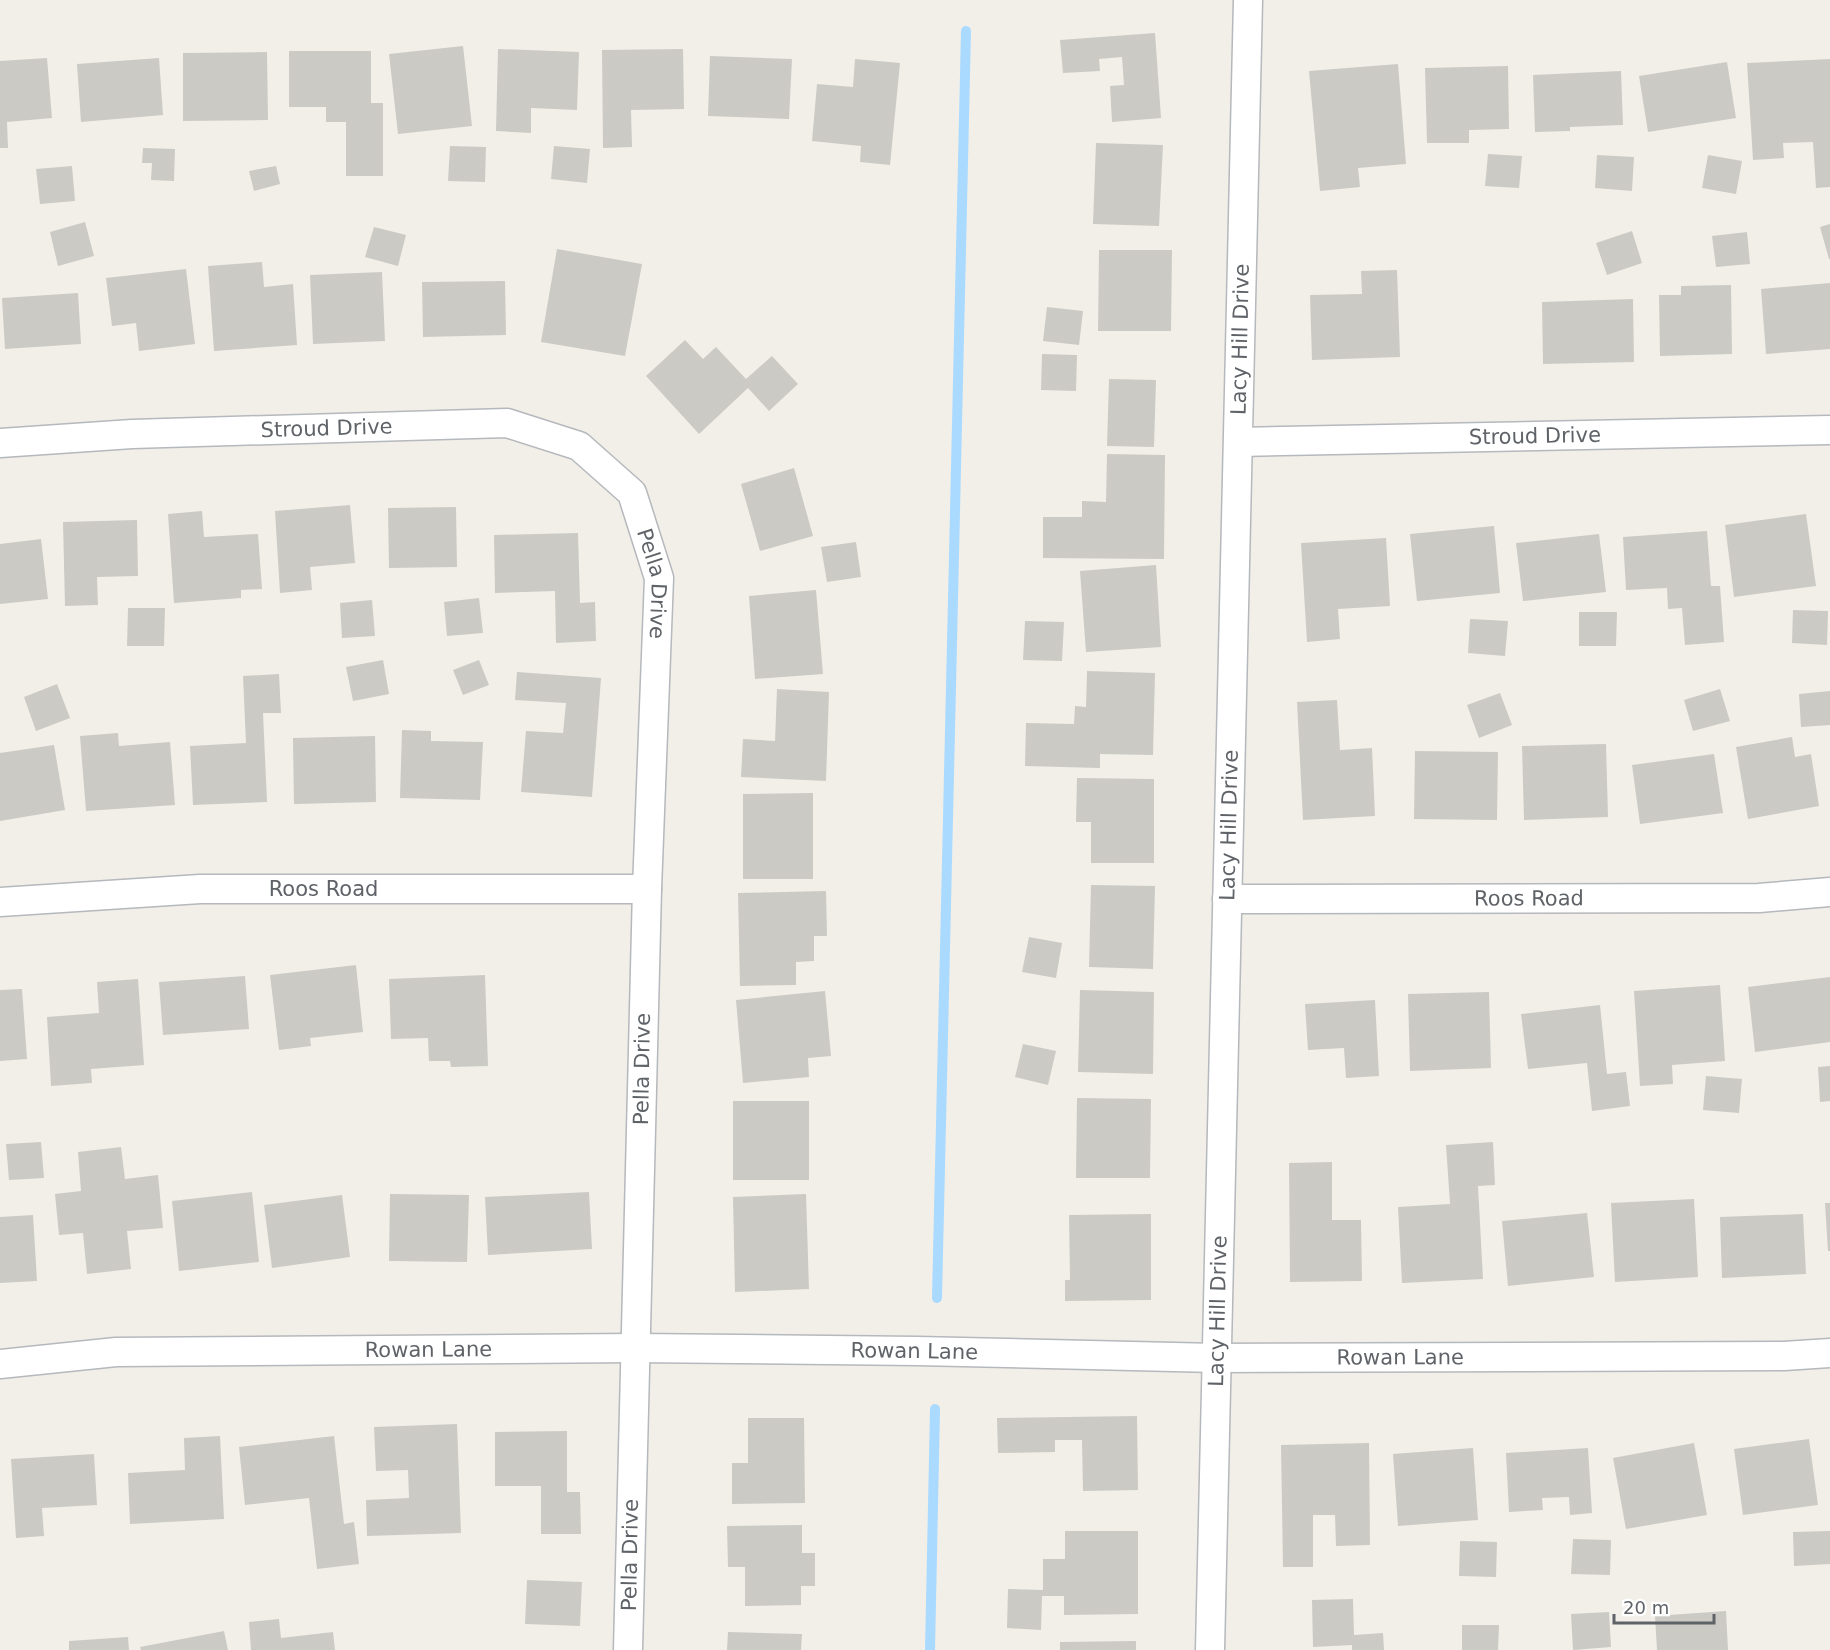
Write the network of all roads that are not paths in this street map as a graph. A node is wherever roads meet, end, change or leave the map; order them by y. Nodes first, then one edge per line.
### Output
1 (1248, 0) edge
2 (1830, 429) edge
3 (1239, 442) junction
4 (0, 443) edge
5 (632, 493) joint
6 (647, 889) junction
7 (1830, 892) edge
8 (1227, 899) junction
9 (0, 902) edge
10 (635, 1348) junction
11 (1830, 1353) edge
12 (1216, 1358) junction
13 (0, 1364) edge
14 (628, 1650) edge
15 (1209, 1650) edge

1 - 3 street, Lacy Hill Drive
2 - 3 street, Stroud Drive
3 - 8 street, Lacy Hill Drive
4 - 5 street, Stroud Drive
5 - 6 street, Pella Drive
6 - 9 street, Roos Road
6 - 10 street, Pella Drive
7 - 8 street, Roos Road
8 - 12 street, Lacy Hill Drive
10 - 12 street, Rowan Lane
10 - 13 street, Rowan Lane
10 - 14 street, Pella Drive
11 - 12 street, Rowan Lane
12 - 15 street, Lacy Hill Drive

